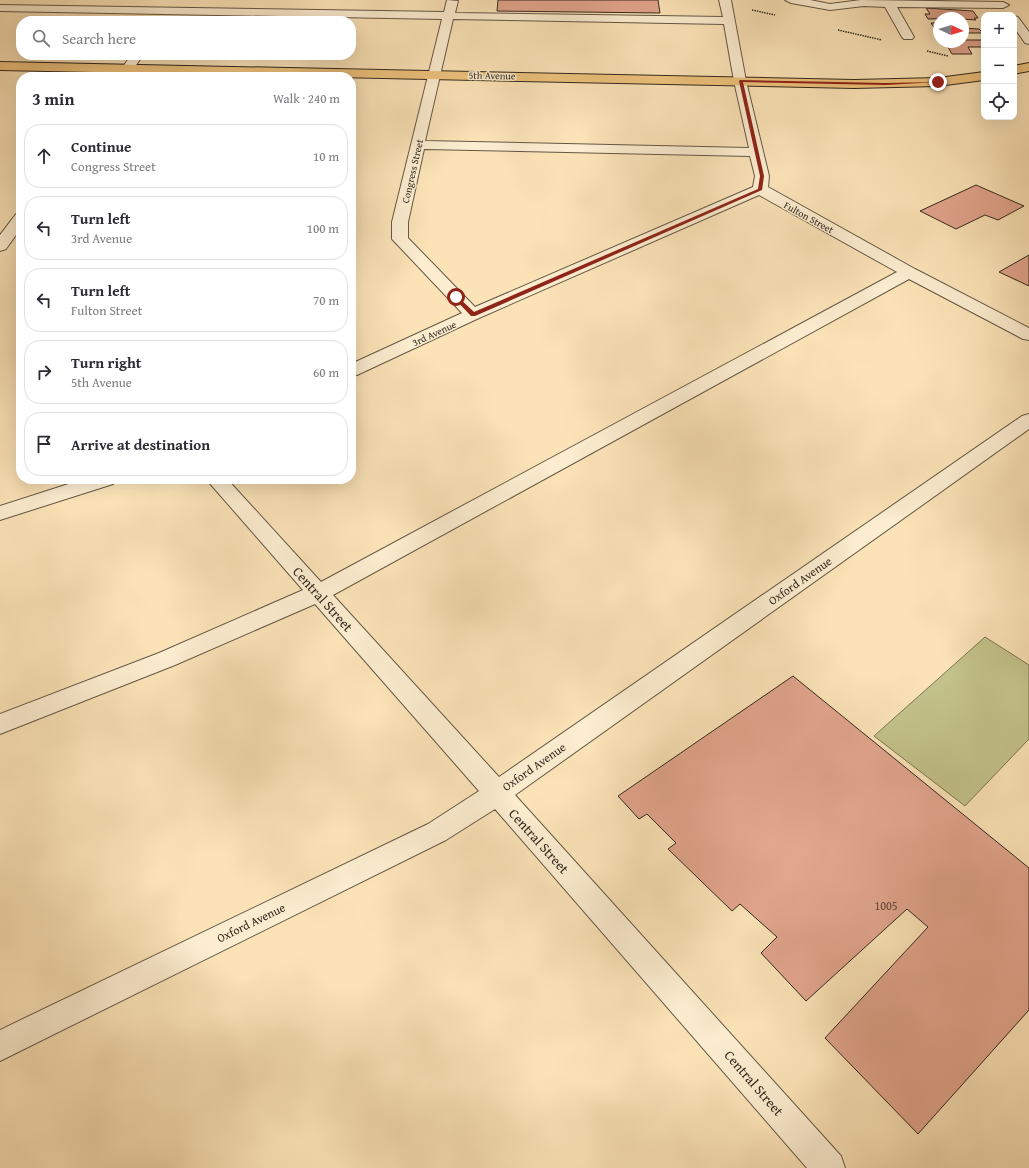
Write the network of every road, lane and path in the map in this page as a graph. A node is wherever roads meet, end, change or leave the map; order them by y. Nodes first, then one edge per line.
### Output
1 (177, 0) edge
2 (452, 0) edge
3 (725, 0) edge
4 (791, 0) edge
5 (1001, 2) edge
6 (889, 3) junction
7 (0, 8) edge
8 (751, 10) dead end
9 (169, 11) junction
10 (1009, 12) edge
11 (448, 15) junction
12 (166, 16) edge
13 (781, 17) dead end
14 (729, 20) junction
15 (1017, 23) edge
16 (833, 29) dead end
17 (908, 36) dead end
18 (1029, 40) edge
19 (886, 41) dead end
20 (923, 50) dead end
21 (952, 57) dead end
22 (134, 60) edge
23 (0, 66) edge
24 (1029, 67) edge
25 (1017, 69) edge
26 (107, 72) edge
27 (126, 72) edge
28 (356, 74) edge
29 (434, 74) junction
30 (981, 76) edge
31 (740, 81) junction
32 (417, 145) junction
33 (757, 152) junction
34 (760, 189) junction
35 (16, 224) edge
36 (0, 246) edge
37 (909, 272) junction
38 (473, 314) junction
39 (1029, 335) edge
40 (356, 369) edge
41 (1029, 420) edge
42 (90, 484) edge
43 (220, 484) edge
44 (0, 513) edge
45 (318, 593) junction
46 (0, 724) edge
47 (497, 793) junction
48 (0, 1046) edge
49 (829, 1168) edge

1 - 9 street
2 - 11 street, Congress Street
3 - 14 street
4 - 6 street
5 - 6 street
5 - 10 street
6 - 17 street
7 - 9 street
8 - 13 path
9 - 11 street
9 - 12 street
11 - 14 street
11 - 29 street, Congress Street
14 - 31 street
15 - 18 street
16 - 19 path
20 - 21 path
22 - 27 street
23 - 26 main road, 5th Avenue
24 - 25 main road
28 - 29 main road, 5th Avenue
29 - 31 main road, 5th Avenue
29 - 32 street, Congress Street
30 - 31 main road, 5th Avenue
31 - 33 street
32 - 33 street
32 - 38 street, Congress Street
33 - 34 street
34 - 37 street, Fulton Street
34 - 38 street, 3rd Avenue
35 - 36 street
37 - 39 street, Fulton Street
37 - 45 street
38 - 40 street, 3rd Avenue
41 - 47 street, Oxford Avenue
42 - 44 street
43 - 45 street, Central Street
45 - 46 street
45 - 47 street, Central Street
47 - 48 street, Oxford Avenue
47 - 49 street, Central Street

